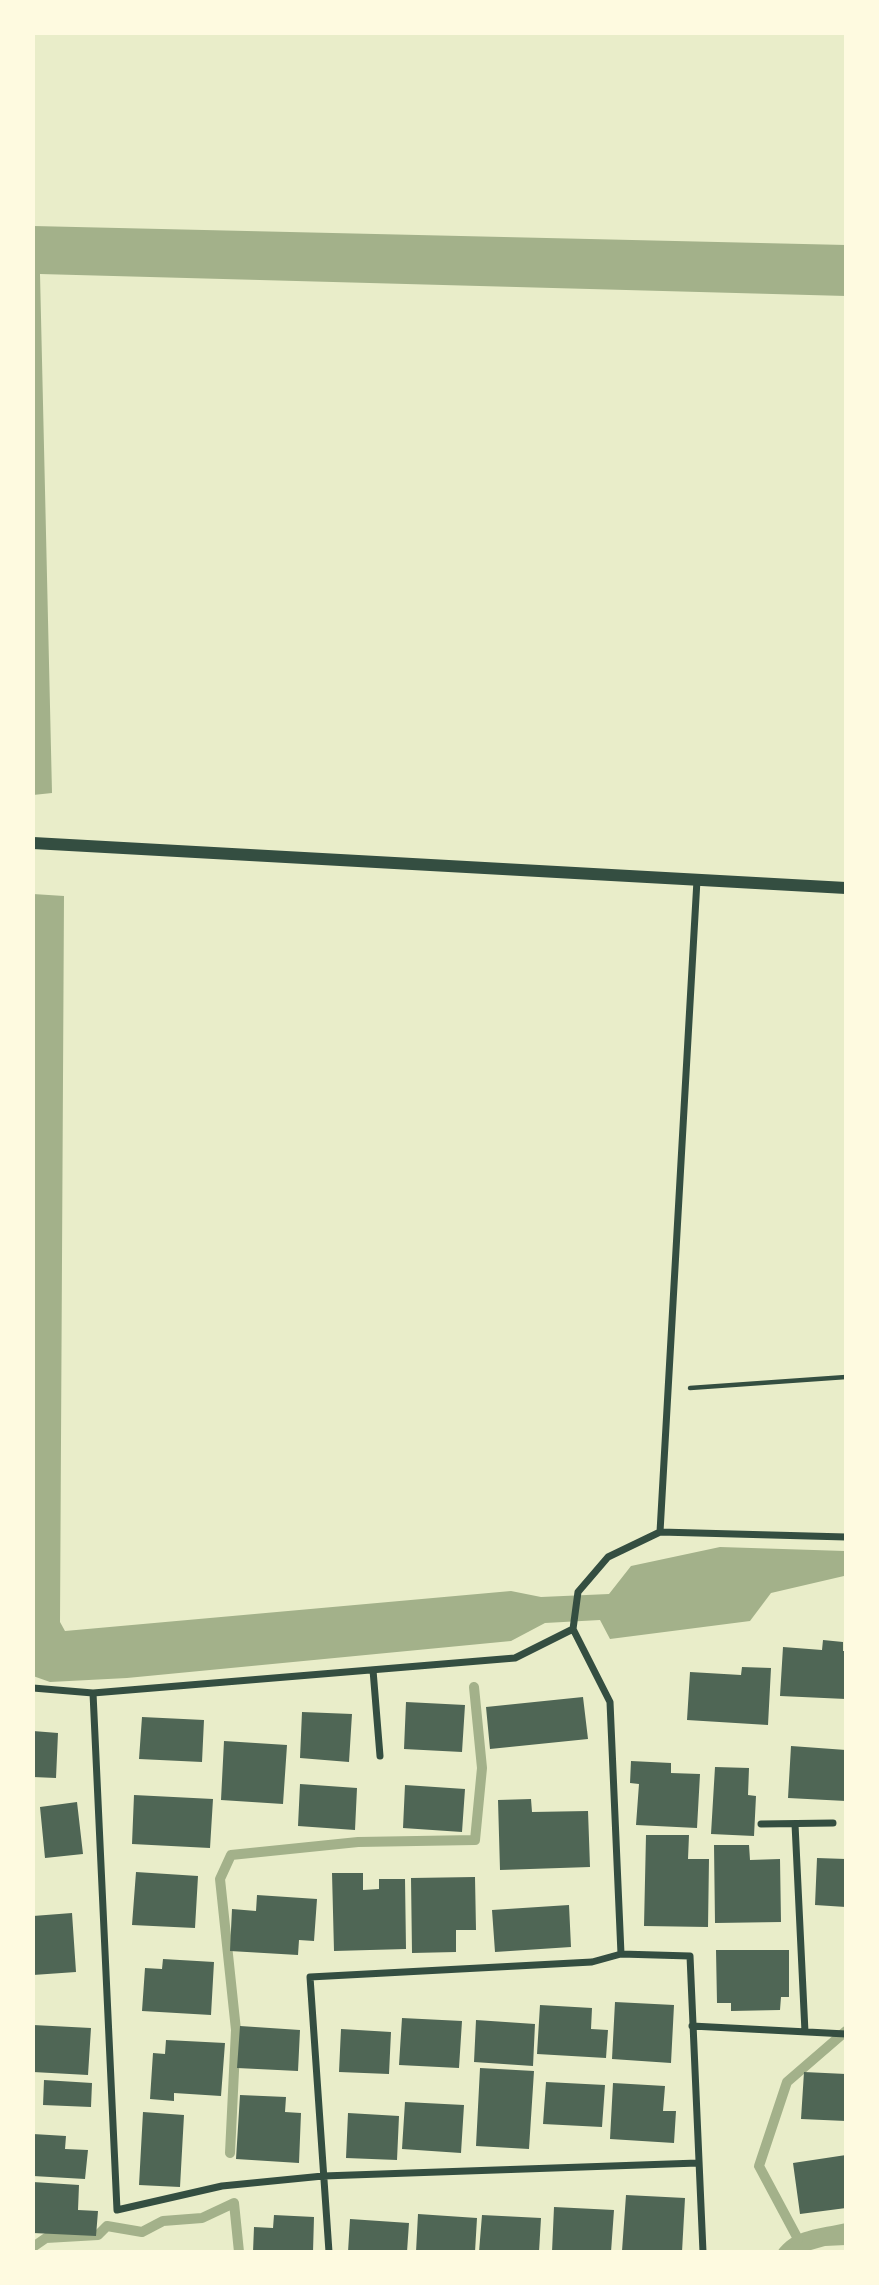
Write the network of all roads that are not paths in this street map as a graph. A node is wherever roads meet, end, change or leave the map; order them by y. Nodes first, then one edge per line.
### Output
1 (33, 843) edge
2 (697, 880) junction
3 (846, 888) edge
4 (660, 1532) junction
5 (846, 1537) edge
6 (573, 1629) junction
7 (373, 1670) junction
8 (33, 1688) edge
9 (93, 1693) junction
10 (380, 1756) dead end
11 (833, 1823) dead end
12 (761, 1824) dead end
13 (795, 1824) junction
14 (621, 1954) junction
15 (692, 2026) junction
16 (809, 2032) junction
17 (846, 2034) edge
18 (698, 2162) junction
19 (323, 2176) junction
20 (329, 2252) edge
21 (703, 2252) edge

1 - 2 street
2 - 3 street
2 - 4 street
4 - 5 street
4 - 6 street
6 - 7 street
6 - 14 street
7 - 9 street
7 - 10 street
8 - 9 street
9 - 19 street
11 - 13 street
12 - 13 street
13 - 16 street
14 - 15 street
14 - 19 street
15 - 16 street
15 - 18 street
16 - 17 street
18 - 19 street
18 - 21 street
19 - 20 street

